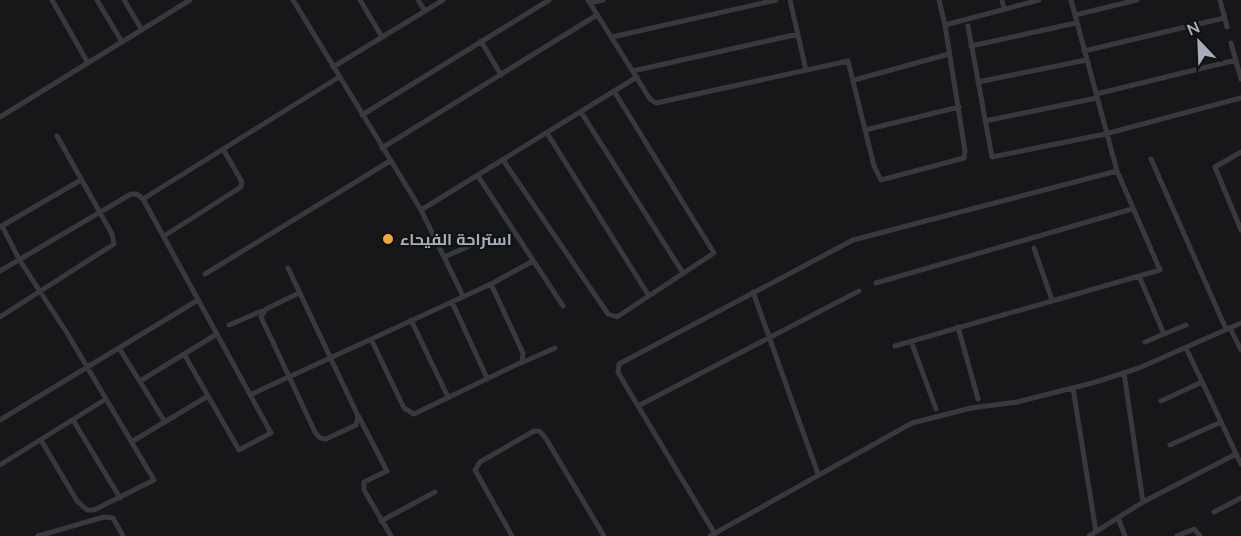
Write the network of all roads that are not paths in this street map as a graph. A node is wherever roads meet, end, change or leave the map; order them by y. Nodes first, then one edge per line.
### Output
1 (52, 0) edge
2 (97, 0) edge
3 (124, 0) edge
4 (190, 0) edge
5 (293, 0) edge
6 (360, 0) edge
7 (418, 0) edge
8 (443, 0) edge
9 (549, 0) edge
10 (603, 0) edge
11 (776, 0) edge
12 (790, 0) edge
13 (939, 0) edge
14 (1002, 0) edge
15 (1039, 0) edge
16 (1071, 0) edge
17 (1137, 0) edge
18 (1220, 0) edge
19 (589, 2) edge
20 (1004, 9) junction
21 (425, 11) junction
22 (597, 15) junction
23 (1075, 15) junction
24 (1224, 18) junction
25 (1076, 23) junction
26 (945, 25) junction
27 (968, 27) dead end
28 (1227, 27) dead end
29 (142, 30) junction
30 (798, 34) junction
31 (382, 37) junction
32 (612, 38) junction
33 (481, 41) junction
34 (122, 42) junction
35 (1231, 43) dead end
36 (972, 46) junction
37 (1084, 51) junction
38 (949, 54) junction
39 (1086, 60) junction
40 (1236, 60) junction
41 (88, 63) junction
42 (333, 67) junction
43 (806, 70) junction
44 (633, 71) junction
45 (501, 75) junction
46 (339, 77) junction
47 (637, 77) junction
48 (1241, 79) edge
49 (854, 80) junction
50 (978, 82) junction
51 (614, 92) junction
52 (1096, 96) junction
53 (1241, 98) edge
54 (958, 107) junction
55 (581, 111) junction
56 (362, 115) junction
57 (0, 117) edge
58 (985, 121) junction
59 (865, 130) junction
60 (547, 133) junction
61 (1106, 134) junction
62 (57, 136) dead end
63 (382, 148) junction
64 (224, 149) junction
65 (1241, 152) edge
66 (1151, 159) dead end
67 (503, 160) junction
68 (390, 161) junction
69 (1117, 171) junction
70 (478, 176) junction
71 (81, 180) junction
72 (143, 199) junction
73 (1132, 209) junction
74 (421, 210) junction
75 (99, 213) junction
76 (1, 226) edge
77 (1241, 230) edge
78 (164, 236) junction
79 (483, 240) dead end
80 (1035, 248) dead end
81 (444, 257) junction
82 (19, 259) junction
83 (533, 261) junction
84 (288, 268) dead end
85 (0, 271) edge
86 (683, 273) junction
87 (205, 274) dead end
88 (1139, 276) junction
89 (876, 283) dead end
90 (491, 284) junction
91 (859, 291) dead end
92 (40, 292) junction
93 (753, 292) junction
94 (299, 293) junction
95 (463, 296) junction
96 (649, 296) junction
97 (198, 300) junction
98 (1052, 300) junction
99 (452, 302) junction
100 (563, 306) dead end
101 (266, 309) junction
102 (0, 316) edge
103 (411, 320) junction
104 (1241, 323) edge
105 (229, 325) dead end
106 (1186, 325) dead end
107 (958, 327) junction
108 (1228, 328) junction
109 (217, 334) junction
110 (1164, 334) junction
111 (769, 337) junction
112 (371, 339) junction
113 (911, 341) junction
114 (1145, 342) dead end
115 (895, 346) dead end
116 (119, 348) junction
117 (555, 348) dead end
118 (1186, 348) junction
119 (1241, 350) edge
120 (184, 354) junction
121 (331, 358) junction
122 (519, 364) junction
123 (87, 368) junction
124 (1124, 373) junction
125 (288, 378) junction
126 (487, 378) junction
127 (140, 381) junction
128 (1202, 382) junction
129 (1073, 388) junction
130 (252, 394) junction
131 (208, 396) junction
132 (448, 397) junction
133 (106, 399) junction
134 (978, 399) dead end
135 (1161, 400) dead end
136 (638, 406) junction
137 (936, 410) dead end
138 (356, 412) junction
139 (0, 420) edge
140 (73, 420) junction
141 (165, 422) junction
142 (1221, 422) junction
143 (41, 440) junction
144 (133, 441) junction
145 (1170, 445) dead end
146 (1236, 454) junction
147 (1241, 464) edge
148 (0, 465) edge
149 (818, 474) junction
150 (435, 492) dead end
151 (120, 498) junction
152 (1241, 498) edge
153 (1143, 502) junction
154 (1214, 512) dead end
155 (1118, 518) junction
156 (381, 521) junction
157 (1096, 532) junction
158 (712, 535) edge
159 (38, 536) edge
160 (123, 536) edge
161 (390, 536) edge
162 (512, 536) edge
163 (604, 536) edge
164 (1089, 536) edge
165 (1125, 536) edge
166 (1177, 536) edge
167 (1200, 536) edge

1 - 41 street
2 - 34 street
3 - 29 street
4 - 29 street
5 - 42 street
6 - 31 street
7 - 21 street
8 - 21 street
9 - 33 street
10 - 19 street
11 - 32 street
12 - 30 street
13 - 26 street
14 - 20 street
15 - 20 street
16 - 23 street
17 - 23 street
18 - 24 street
19 - 22 street
20 - 26 street
21 - 31 street
22 - 32 street
22 - 45 street
23 - 25 street
24 - 28 street
24 - 37 street
25 - 36 street
25 - 37 street
26 - 38 street
27 - 36 street
29 - 34 street
30 - 43 street
30 - 44 street
31 - 42 street
32 - 44 street
33 - 45 street
33 - 56 street
34 - 41 street
35 - 40 street
36 - 50 street
37 - 39 street
38 - 49 street
38 - 54 street
39 - 50 street
39 - 52 street
40 - 48 street
40 - 52 street
41 - 57 street
42 - 46 street
43 - 47 street
43 - 49 street
44 - 47 street
45 - 63 street
46 - 56 street
46 - 64 street
47 - 51 street
49 - 59 street
50 - 58 street
51 - 55 street
51 - 86 street
52 - 58 street
52 - 61 street
53 - 61 street
54 - 59 street
54 - 59 street
55 - 60 street
55 - 86 street
56 - 63 street
58 - 61 street
60 - 67 street
60 - 96 street
61 - 69 street
62 - 71 street
63 - 68 street
64 - 72 street
64 - 78 street
65 - 77 street
66 - 108 street
67 - 70 street
67 - 96 street
68 - 74 street
68 - 87 street
69 - 73 street
69 - 93 street
70 - 74 street
70 - 83 street
71 - 75 street
71 - 76 street
72 - 75 street
72 - 78 street
73 - 88 street
73 - 89 street
74 - 81 street
75 - 82 street
75 - 92 street
76 - 82 street
78 - 97 street
79 - 81 street
80 - 98 street
81 - 95 street
82 - 85 street
82 - 92 street
83 - 90 street
83 - 100 street
84 - 94 street
86 - 96 street
88 - 98 street
88 - 110 street
90 - 95 street
90 - 122 street
91 - 111 street
92 - 102 street
92 - 123 street
93 - 111 street
93 - 136 street
94 - 101 street
94 - 121 street
95 - 99 street
97 - 109 street
97 - 116 street
98 - 107 street
99 - 103 street
99 - 126 street
101 - 105 street
101 - 125 street
103 - 112 street
103 - 132 street
104 - 108 street
106 - 110 street
107 - 113 street
107 - 134 street
108 - 118 street
108 - 119 street
109 - 120 street
109 - 130 street
110 - 114 street
111 - 136 street
111 - 149 street
112 - 121 street
112 - 132 street
113 - 115 street
113 - 137 street
116 - 123 street
116 - 127 street
117 - 122 street
118 - 124 street
118 - 128 street
120 - 127 street
120 - 131 street
121 - 125 street
121 - 138 street
122 - 126 street
123 - 133 street
123 - 139 street
124 - 129 street
124 - 153 street
125 - 130 street
125 - 138 street
126 - 132 street
127 - 141 street
128 - 135 street
128 - 142 street
129 - 149 street
129 - 157 street
130 - 131 street
131 - 141 street
133 - 140 street
133 - 144 street
136 - 158 street
138 - 156 street
140 - 143 street
140 - 151 street
141 - 144 street
142 - 145 street
142 - 146 street
143 - 148 street
143 - 151 street
144 - 151 street
146 - 147 street
146 - 153 street
149 - 158 street
150 - 156 street
152 - 154 street
153 - 155 street
155 - 157 street
155 - 165 street
156 - 161 street
157 - 164 street
159 - 160 street
162 - 163 street
166 - 167 street

